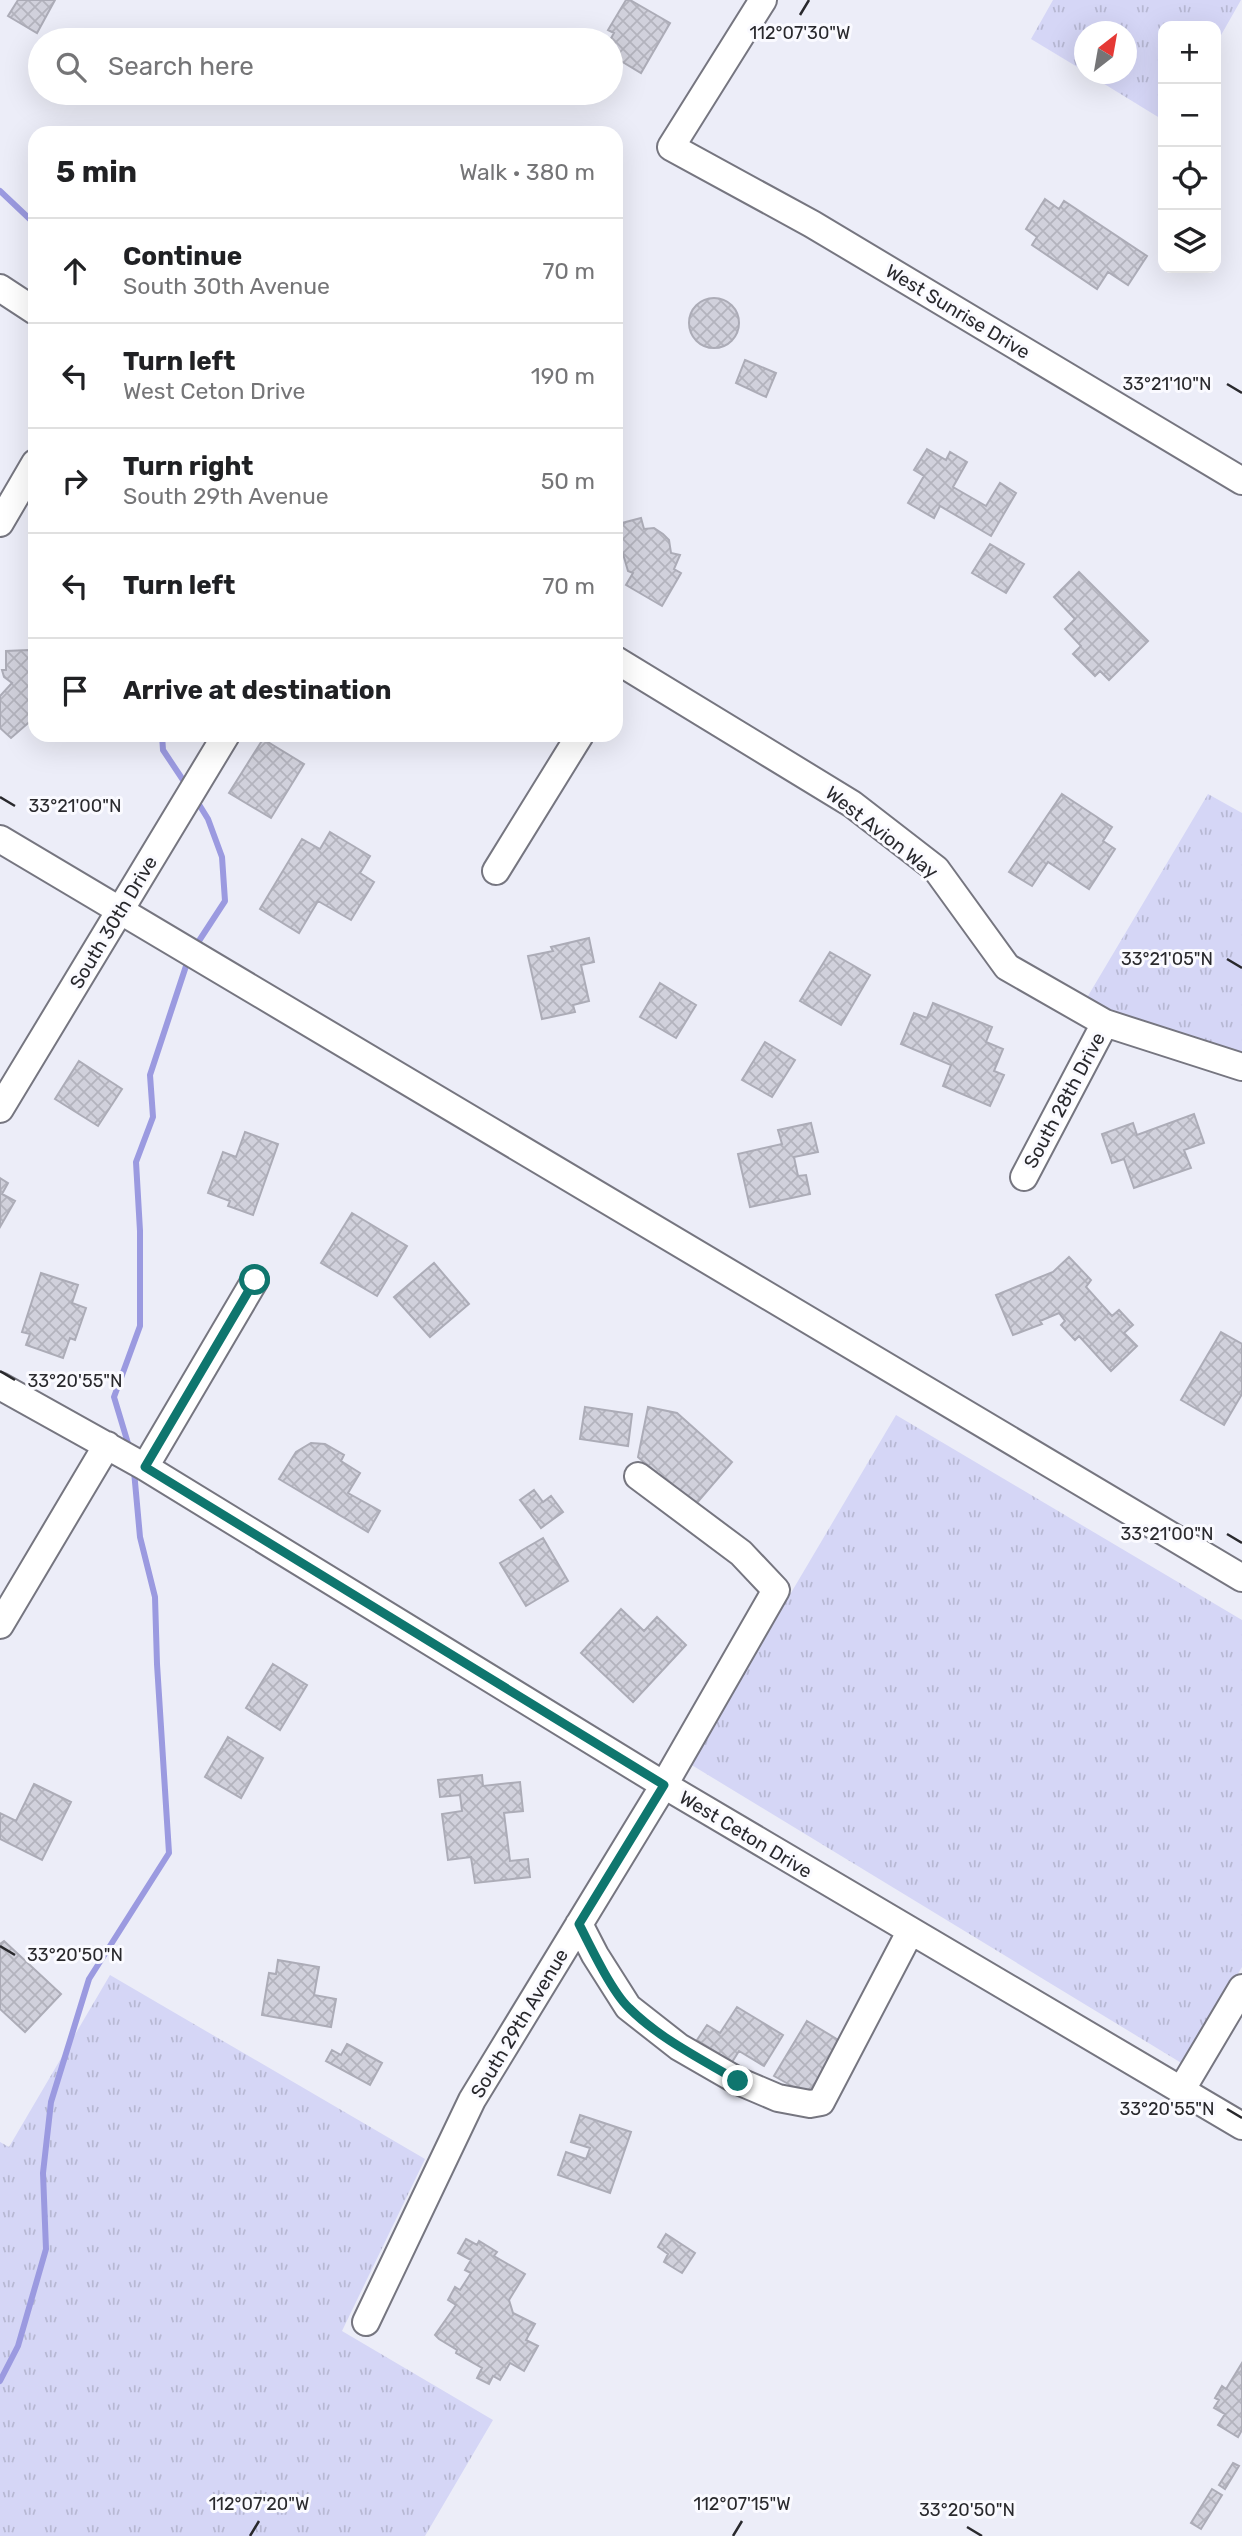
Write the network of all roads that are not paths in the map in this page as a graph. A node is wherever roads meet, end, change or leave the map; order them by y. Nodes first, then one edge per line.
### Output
1 (757, 3) edge
2 (0, 288) edge
3 (28, 306) edge
4 (28, 475) edge
5 (1242, 481) edge
6 (0, 523) edge
7 (623, 670) edge
8 (222, 742) edge
9 (576, 742) edge
10 (0, 839) edge
11 (496, 871) dead end
12 (120, 910) junction
13 (1105, 1023) junction
14 (1242, 1067) edge
15 (0, 1109) edge
16 (1024, 1177) dead end
17 (255, 1280) dead end
18 (0, 1386) edge
19 (107, 1446) junction
20 (145, 1467) junction
21 (638, 1475) dead end
22 (1242, 1578) edge
23 (0, 1625) edge
24 (664, 1785) junction
25 (579, 1924) junction
26 (910, 1932) junction
27 (1242, 1988) edge
28 (1182, 2089) junction
29 (1242, 2126) edge
30 (366, 2322) dead end

1 - 5 street, West Sunrise Drive
2 - 3 street
4 - 6 street
7 - 13 street, West Avion Way
8 - 12 street, South 30th Drive
9 - 11 street
10 - 12 street
12 - 15 street, South 30th Drive
12 - 22 street
13 - 14 street, West Avion Way
13 - 16 street, South 28th Drive
17 - 20 street
18 - 19 street, West Ceton Drive
19 - 20 street, West Ceton Drive
19 - 23 street
20 - 24 street, West Ceton Drive
21 - 24 street, South 29th Avenue
24 - 25 street, South 29th Avenue
24 - 26 street, West Ceton Drive
25 - 26 street
25 - 30 street, South 29th Avenue
26 - 28 street, West Ceton Drive
27 - 28 street
28 - 29 street, West Ceton Drive

